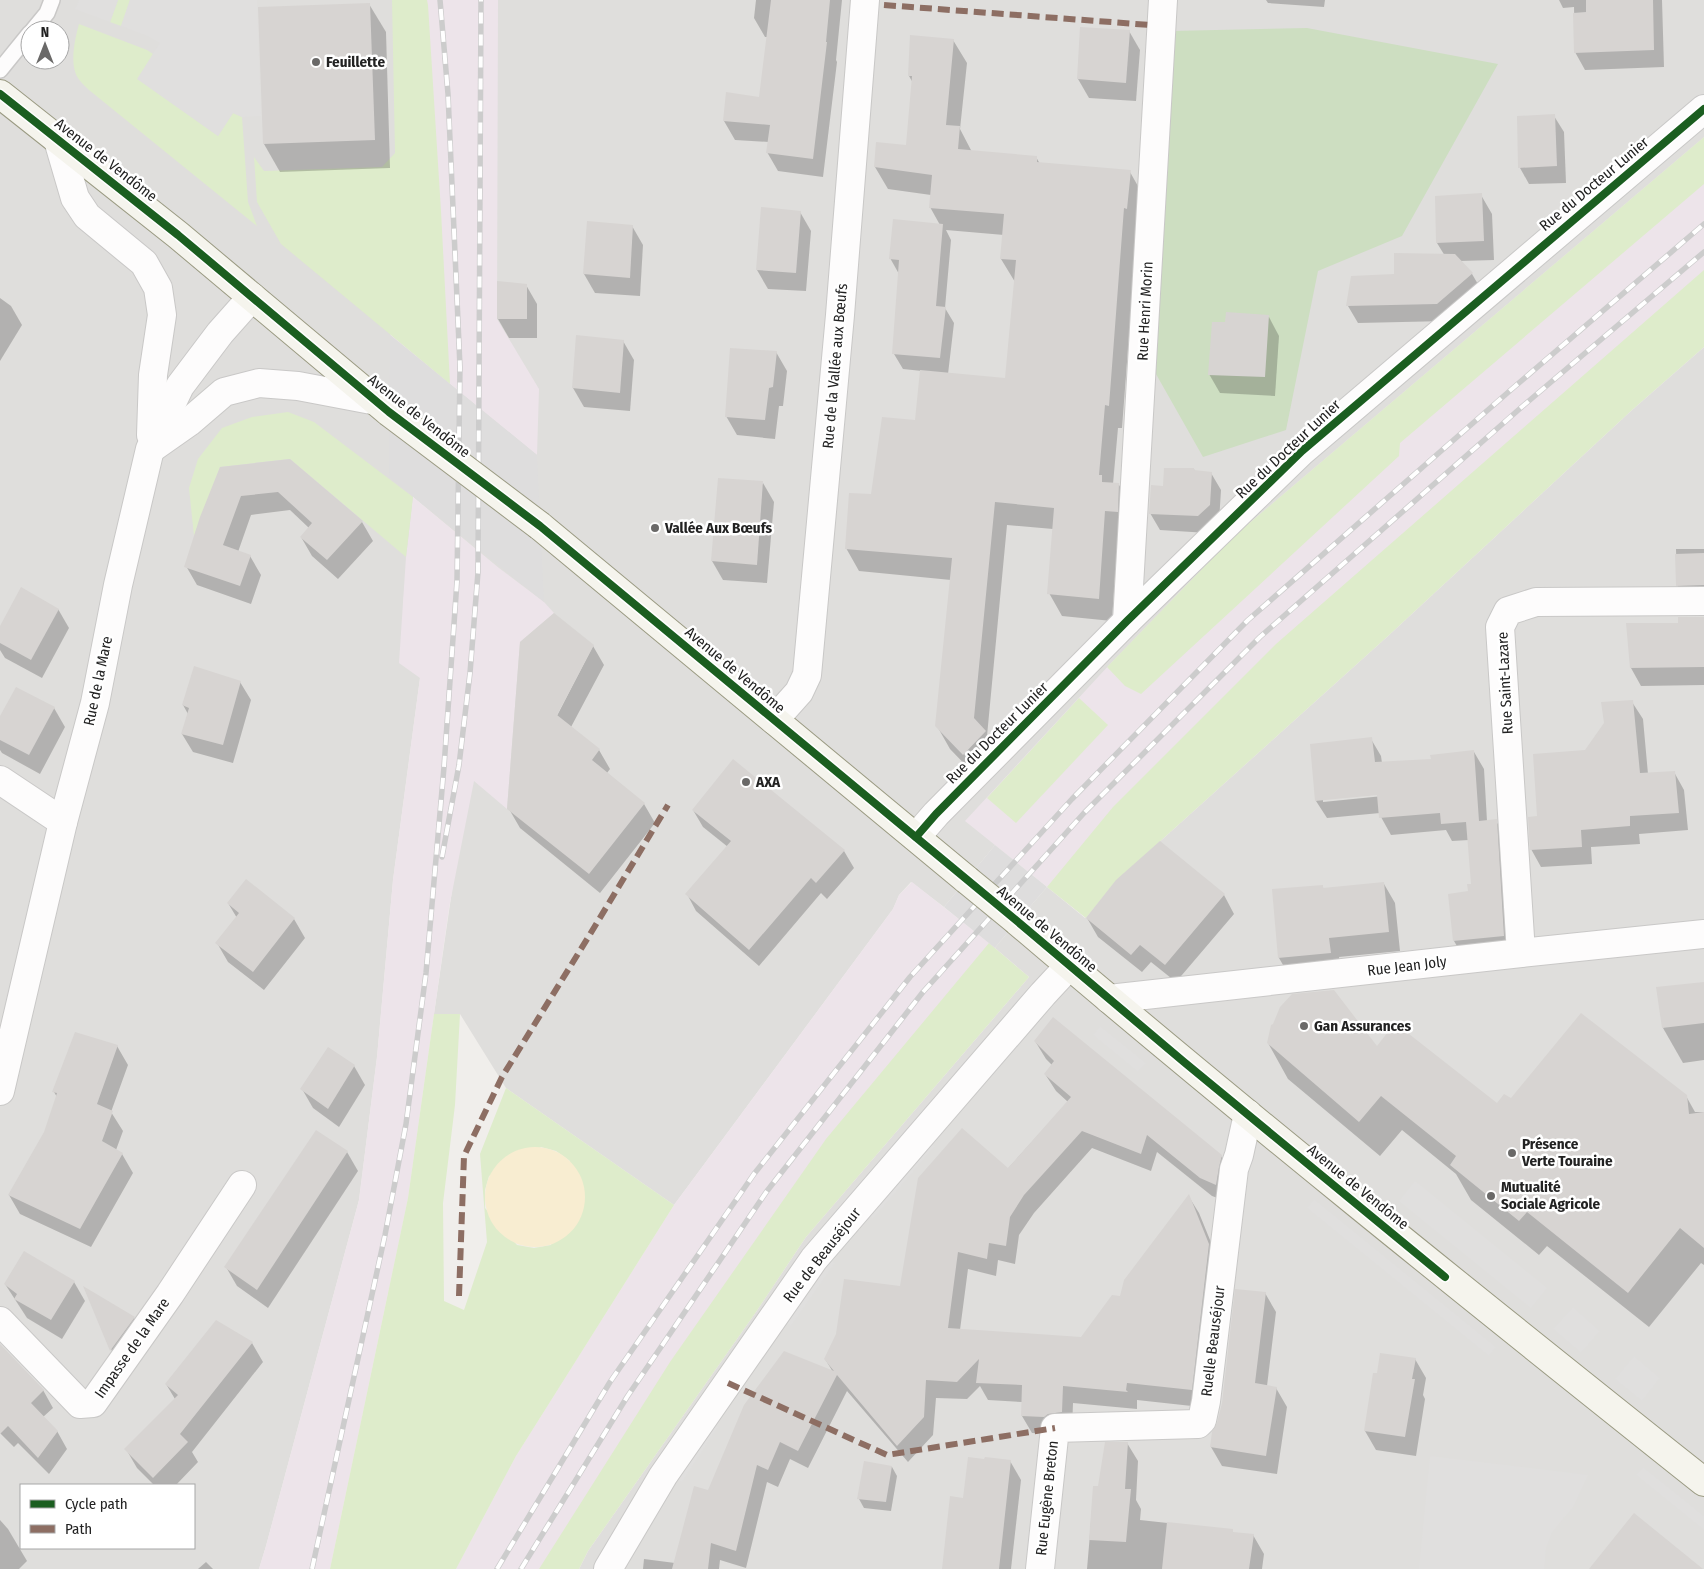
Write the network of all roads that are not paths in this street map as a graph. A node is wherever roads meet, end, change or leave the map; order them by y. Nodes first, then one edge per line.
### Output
1 (52, 0) edge
2 (865, 0) edge
3 (1163, 0) edge
4 (40, 20) edge
5 (20, 45) edge
6 (0, 70) edge
7 (0, 94) edge
8 (1704, 109) edge
9 (58, 140) junction
10 (252, 297) junction
11 (383, 406) junction
12 (150, 449) junction
13 (1704, 601) edge
14 (1127, 622) junction
15 (774, 720) junction
16 (0, 780) edge
17 (63, 822) junction
18 (916, 837) junction
19 (1704, 934) edge
20 (1521, 953) junction
21 (1069, 966) junction
22 (1109, 999) junction
23 (0, 1091) edge
24 (1248, 1114) junction
25 (242, 1185) dead end
26 (0, 1321) edge
27 (1055, 1428) joint
28 (1704, 1482) edge
29 (608, 1569) edge
30 (1040, 1569) edge

1 - 4 lane
2 - 15 street, Rue de la Vallée aux Bœufs
3 - 14 street, Rue Henri Morin
5 - 6 lane
7 - 9 main road, Avenue de Vendôme
8 - 14 street, Rue du Docteur Lunier
9 - 10 main road, Avenue de Vendôme
9 - 12 street
10 - 11 main road, Avenue de Vendôme
10 - 12 street, Rue de la Mare
11 - 12 street
11 - 15 main road, Avenue de Vendôme, bridge
12 - 17 street, Rue de la Mare
13 - 20 street, Rue Saint-Lazare
14 - 18 street, Rue du Docteur Lunier
15 - 18 main road, Avenue de Vendôme
16 - 17 street
17 - 23 street, Rue de la Mare
18 - 21 main road, Avenue de Vendôme, bridge
19 - 20 street, Rue Jean Joly
20 - 22 street, Rue Jean Joly
21 - 22 main road, Avenue de Vendôme
21 - 29 street, Rue de Beauséjour
22 - 24 main road, Avenue de Vendôme
24 - 27 street, Ruelle Beauséjour
24 - 28 main road, Avenue de Vendôme
25 - 26 street, Impasse de la Mare
27 - 30 street, Rue Eugène Breton

